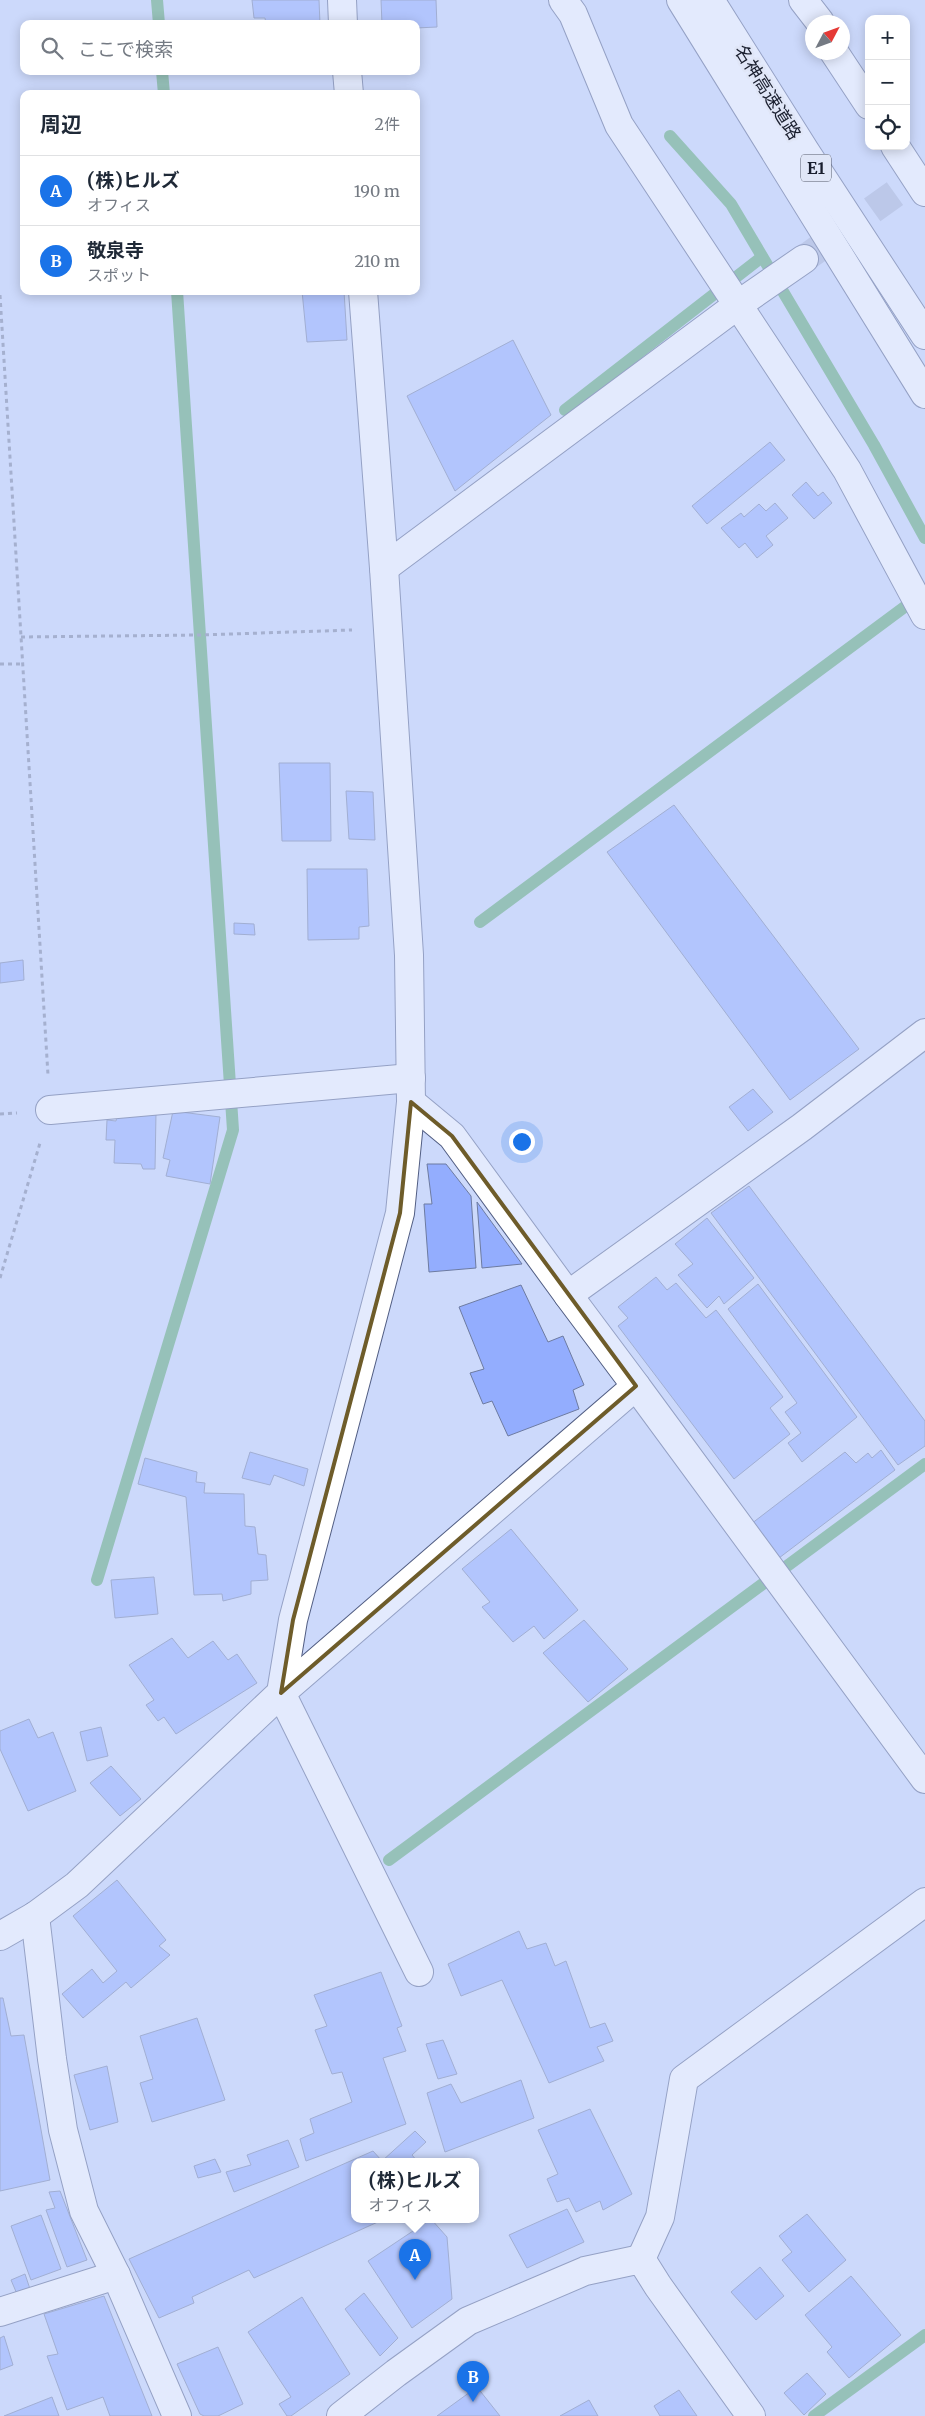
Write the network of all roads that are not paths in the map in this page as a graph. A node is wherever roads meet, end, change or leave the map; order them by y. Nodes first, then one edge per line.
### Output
1 (342, 0) edge
2 (564, 0) edge
3 (681, 0) edge
4 (710, 0) edge
5 (802, 0) edge
6 (811, 15) edge
7 (814, 15) edge
8 (344, 20) edge
9 (839, 60) edge
10 (848, 60) edge
11 (347, 75) edge
12 (865, 83) edge
13 (349, 90) edge
14 (865, 99) edge
15 (910, 144) edge
16 (898, 150) edge
17 (925, 164) edge
18 (925, 192) edge
19 (804, 259) tunnel mouth
20 (363, 295) edge
21 (739, 304) junction
22 (925, 335) edge
23 (925, 394) edge
24 (384, 568) junction
25 (925, 615) edge
26 (925, 1033) edge
27 (411, 1090) junction
28 (50, 1110) road end
29 (568, 1295) junction
30 (636, 1386) junction
31 (280, 1692) junction
32 (925, 1779) edge
33 (925, 1902) edge
34 (35, 1916) junction
35 (0, 1936) edge
36 (419, 1972) dead end
37 (641, 2259) junction
38 (116, 2275) junction
39 (0, 2312) edge
40 (177, 2416) edge
41 (341, 2416) edge
42 (751, 2416) edge

1 - 8 main road
2 - 21 main road
3 - 23 main road
4 - 22 main road, 名神高速道路 / E1
5 - 6 main road
5 - 7 main road
9 - 14 main road
10 - 12 main road
11 - 13 main road
15 - 17 main road
16 - 18 main road
19 - 21 main road
20 - 24 main road
21 - 24 main road
21 - 25 main road
24 - 27 main road
26 - 29 main road
27 - 28 main road
27 - 29 main road
27 - 31 main road
29 - 30 main road
30 - 31 main road
30 - 32 main road
31 - 34 main road
31 - 36 main road
33 - 37 main road
34 - 35 main road
34 - 38 main road
37 - 41 main road
37 - 42 main road
38 - 39 main road
38 - 40 main road

